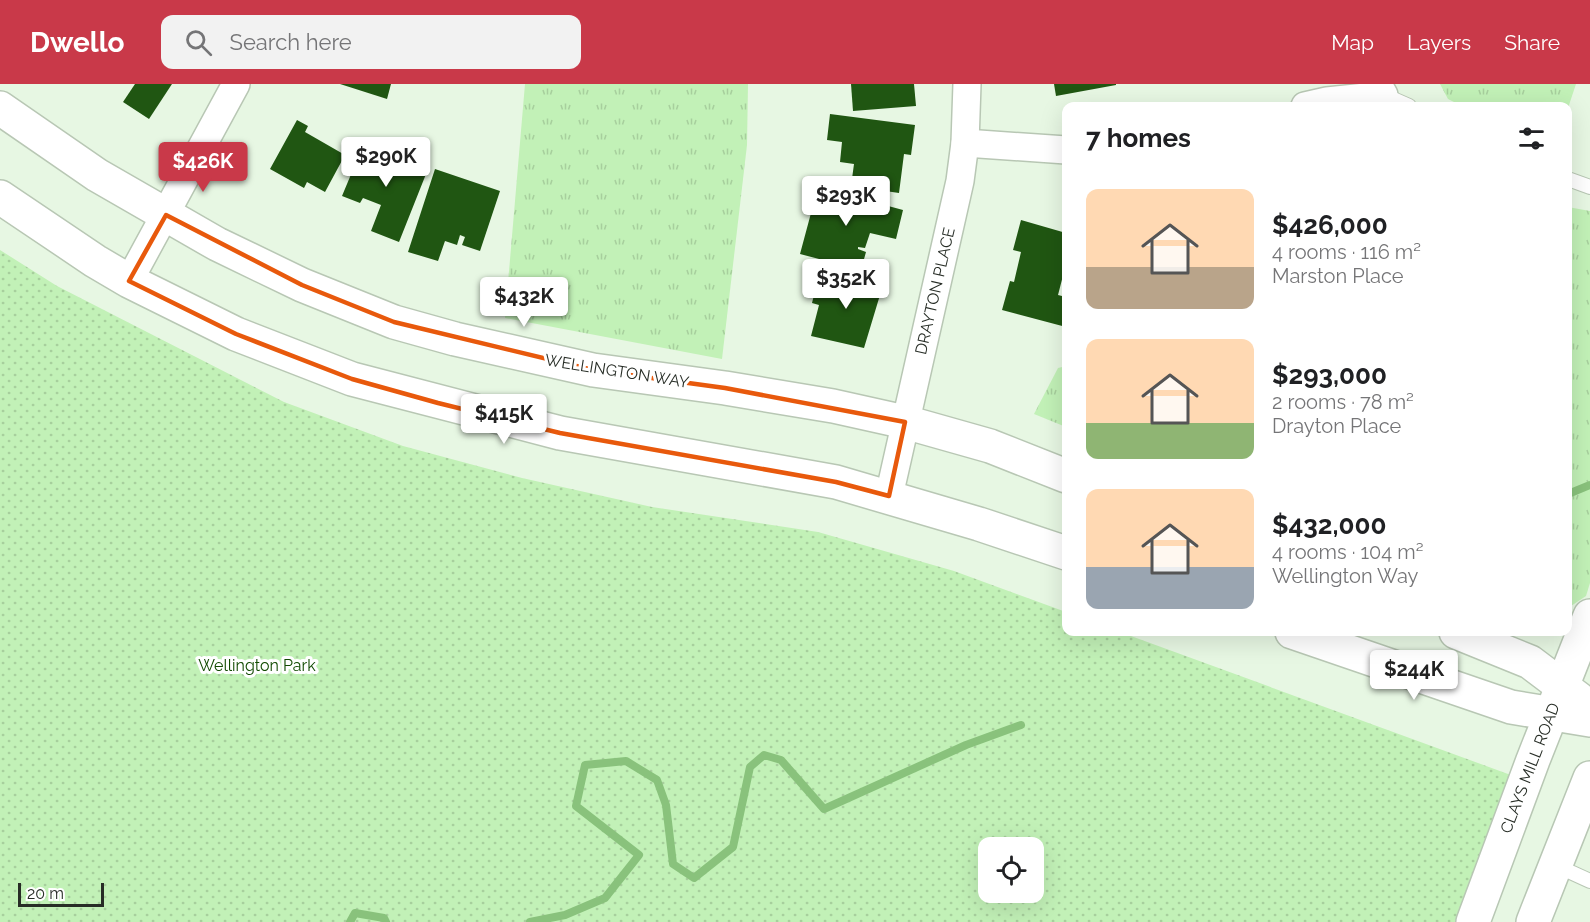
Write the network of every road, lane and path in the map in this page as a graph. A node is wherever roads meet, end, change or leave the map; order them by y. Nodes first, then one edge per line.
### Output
1 (236, 84) edge
2 (967, 84) edge
3 (1381, 89) edge
4 (1323, 102) edge
5 (1402, 102) edge
6 (0, 108) edge
7 (965, 143) junction
8 (1062, 150) edge
9 (1572, 180) edge
10 (1590, 187) edge
11 (0, 197) edge
12 (166, 215) junction
13 (129, 281) junction
14 (905, 422) junction
15 (1062, 474) edge
16 (890, 496) junction
17 (1062, 552) edge
18 (1590, 615) edge
19 (1304, 636) edge
20 (1466, 636) edge
21 (1556, 700) junction
22 (1590, 707) edge
23 (1590, 720) edge
24 (1590, 778) edge
25 (1555, 865) junction
26 (1590, 880) edge
27 (1473, 922) edge
28 (1533, 922) edge

1 - 12 street
2 - 7 street, DRAYTON PLACE
3 - 4 street
3 - 5 lane
6 - 12 main road, WELLINGTON WAY
7 - 8 street
7 - 14 street, DRAYTON PLACE
9 - 10 lane
11 - 13 main road
12 - 13 street
12 - 14 main road, WELLINGTON WAY
13 - 16 main road
14 - 15 main road, WELLINGTON WAY
14 - 16 street, DRAYTON PLACE
16 - 17 main road
18 - 21 main road, CLAYS MILL ROAD
19 - 21 main road
20 - 21 main road
21 - 22 main road
21 - 23 main road
21 - 27 main road, CLAYS MILL ROAD
24 - 25 main road
25 - 26 lane
25 - 28 main road

